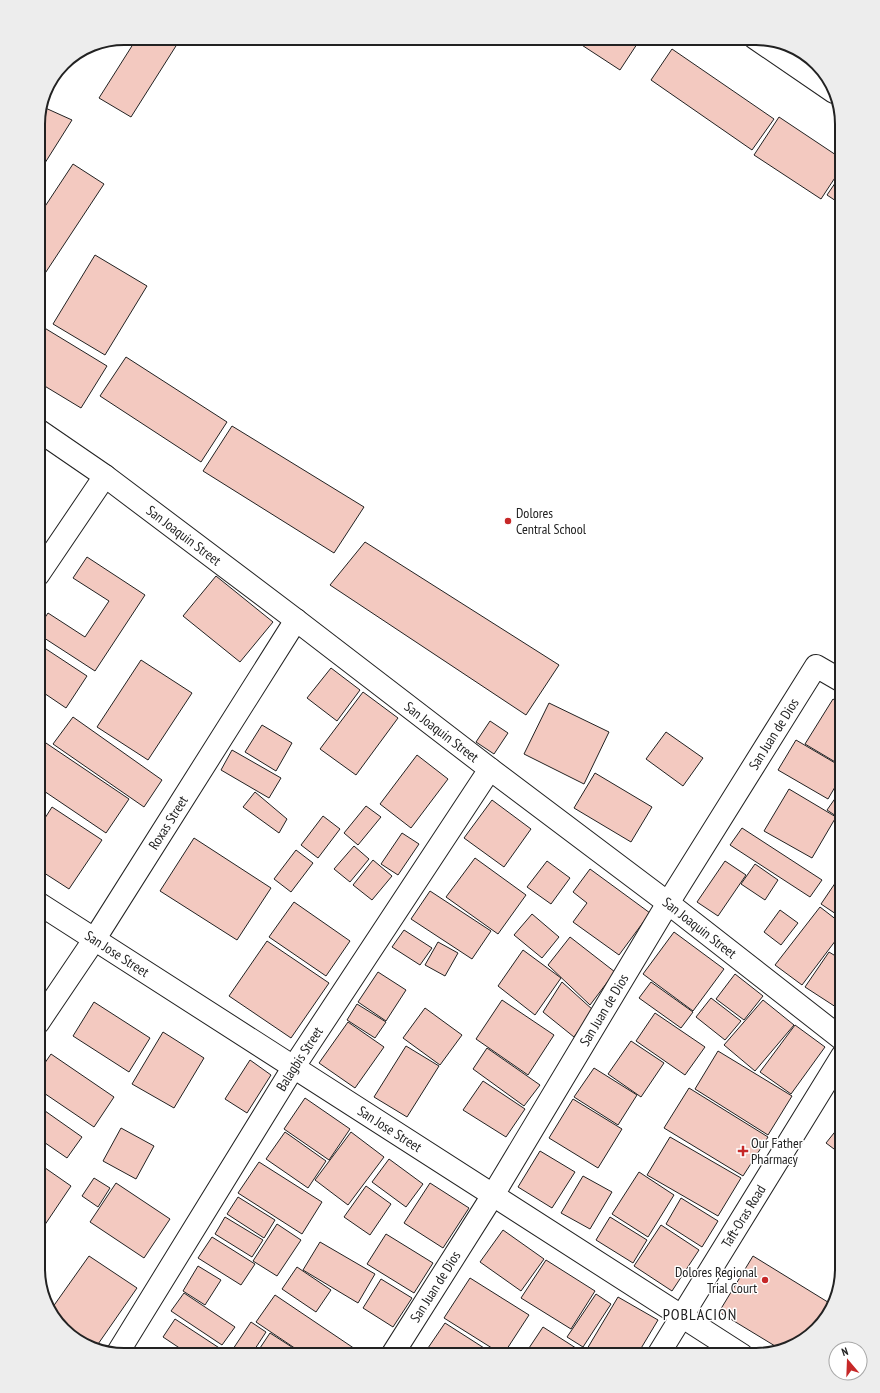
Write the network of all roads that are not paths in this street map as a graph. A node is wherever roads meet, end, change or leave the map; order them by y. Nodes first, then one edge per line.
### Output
1 (767, 46) edge
2 (825, 86) edge
3 (45, 435) edge
4 (105, 476) junction
5 (45, 565) edge
6 (296, 620) junction
7 (835, 677) edge
8 (490, 769) junction
9 (668, 903) junction
10 (45, 908) edge
11 (94, 940) junction
12 (45, 1013) edge
13 (835, 1034) edge
14 (835, 1067) edge
15 (292, 1068) junction
16 (493, 1195) junction
17 (682, 1316) junction
18 (121, 1348) edge
19 (396, 1348) edge
20 (662, 1348) edge
21 (731, 1348) edge

1 - 2 street
3 - 4 street, San Joaquin Street
4 - 5 street
4 - 6 street, San Joaquin Street
6 - 8 street, San Joaquin Street
6 - 11 street, Roxas Street
7 - 9 street, San Juan de Dios
8 - 9 street, San Joaquin Street
8 - 15 street, Balagbis Street
9 - 13 street, San Joaquin Street
9 - 16 street, San Juan de Dios
10 - 11 street, San Jose Street
11 - 12 street, Roxas Street
11 - 15 street, San Jose Street
14 - 17 street, Taft-Oras Road
15 - 16 street, San Jose Street
15 - 18 street, Balagbis Street
16 - 17 street, San Jose Street
16 - 19 street, San Juan de Dios
17 - 20 street, Taft-Oras Road
17 - 21 street, San Jose Street

